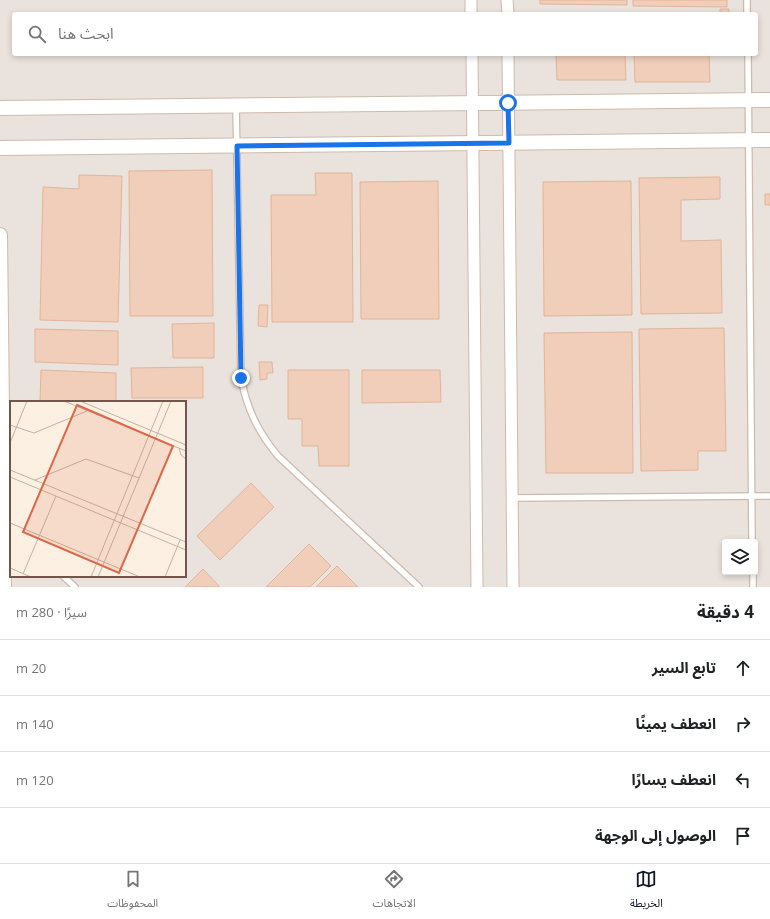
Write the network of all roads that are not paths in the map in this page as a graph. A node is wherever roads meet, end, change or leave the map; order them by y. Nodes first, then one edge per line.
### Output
1 (471, 0) edge
2 (507, 0) edge
3 (747, 0) edge
4 (471, 12) edge
5 (508, 12) edge
6 (747, 12) edge
7 (472, 56) edge
8 (508, 56) edge
9 (748, 56) edge
10 (770, 100) edge
11 (748, 101) junction
12 (508, 103) junction
13 (472, 104) junction
14 (236, 106) junction
15 (0, 108) edge
16 (748, 140) junction
17 (770, 140) edge
18 (473, 143) junction
19 (509, 143) junction
20 (237, 146) junction
21 (0, 148) edge
22 (0, 235) edge
23 (752, 496) junction
24 (770, 496) edge
25 (512, 498) junction
26 (7, 525) edge
27 (752, 539) edge
28 (752, 575) edge
29 (64, 577) edge
30 (4, 587) edge
31 (76, 587) edge
32 (419, 587) edge
33 (477, 587) edge
34 (513, 587) edge
35 (753, 587) edge

1 - 4 street
2 - 5 street
3 - 6 lane
7 - 13 street
8 - 12 street
9 - 11 lane
10 - 11 street
11 - 12 street
11 - 16 lane
12 - 13 street
12 - 19 street
13 - 14 street
13 - 18 street
14 - 15 street
14 - 20 lane
16 - 17 street
16 - 19 street
16 - 23 lane
18 - 19 street
18 - 20 street
18 - 33 street
19 - 25 street
20 - 21 street
20 - 32 lane
22 - 26 street
23 - 24 lane
23 - 25 lane
23 - 27 lane
25 - 34 street
26 - 30 street
28 - 35 lane
29 - 31 lane

